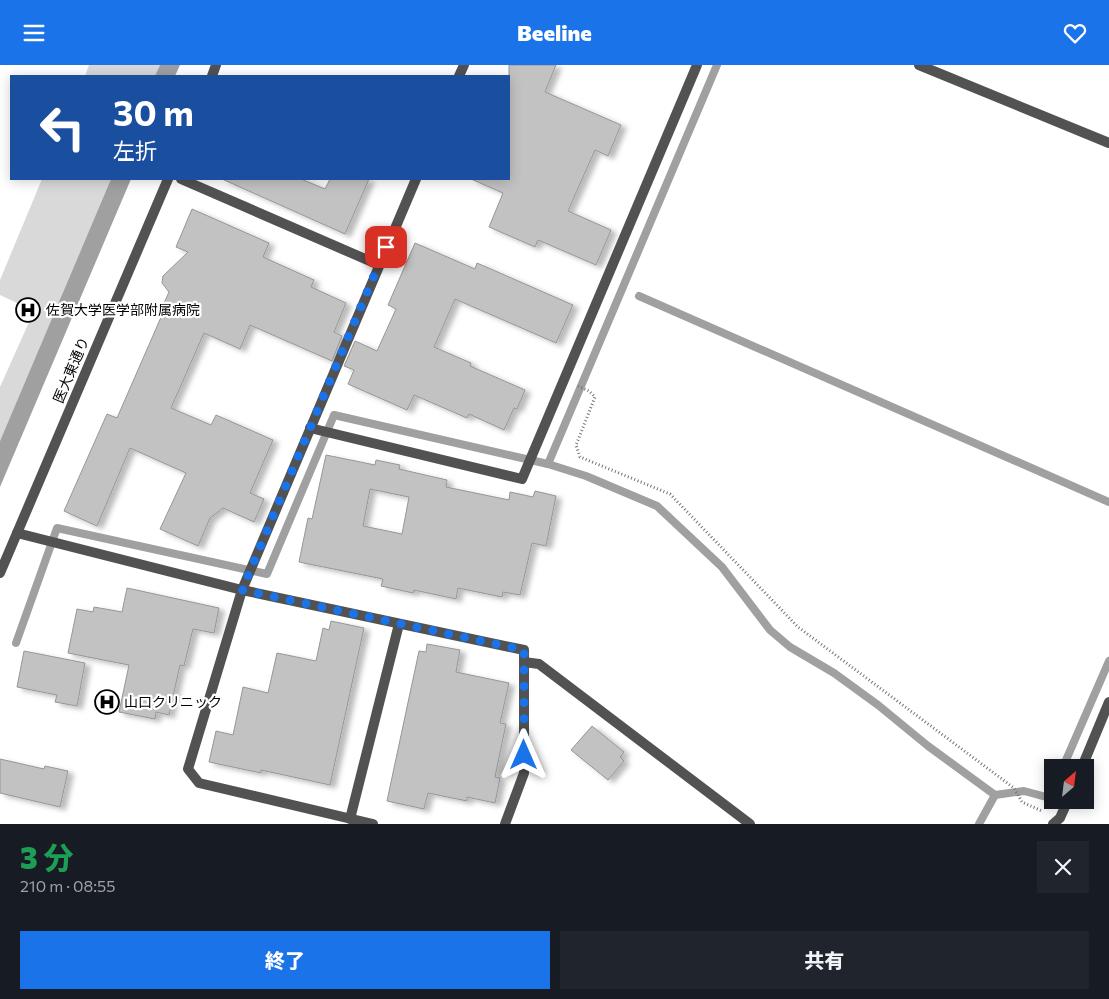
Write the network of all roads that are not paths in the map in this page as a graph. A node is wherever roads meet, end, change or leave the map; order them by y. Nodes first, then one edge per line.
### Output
1 (697, 65) edge
2 (919, 65) edge
3 (1109, 143) edge
4 (168, 180) edge
5 (183, 180) edge
6 (416, 180) edge
7 (379, 265) junction
8 (313, 429) junction
9 (17, 533) junction
10 (0, 573) edge
11 (244, 585) junction
12 (399, 624) junction
13 (524, 662) junction
14 (1109, 702) edge
15 (1085, 759) edge
16 (1065, 809) edge
17 (350, 819) junction
18 (1060, 822) edge
19 (373, 824) edge
20 (505, 824) edge
21 (750, 824) edge

1 - 8 street
2 - 3 street
4 - 9 street, 医大東通り
5 - 7 street
6 - 7 street
7 - 8 street
8 - 11 street
9 - 10 street, 医大東通り
9 - 11 street
11 - 12 street
11 - 17 street
12 - 13 street
12 - 17 street
13 - 20 street
13 - 21 street
14 - 15 street
16 - 18 street
17 - 19 street

